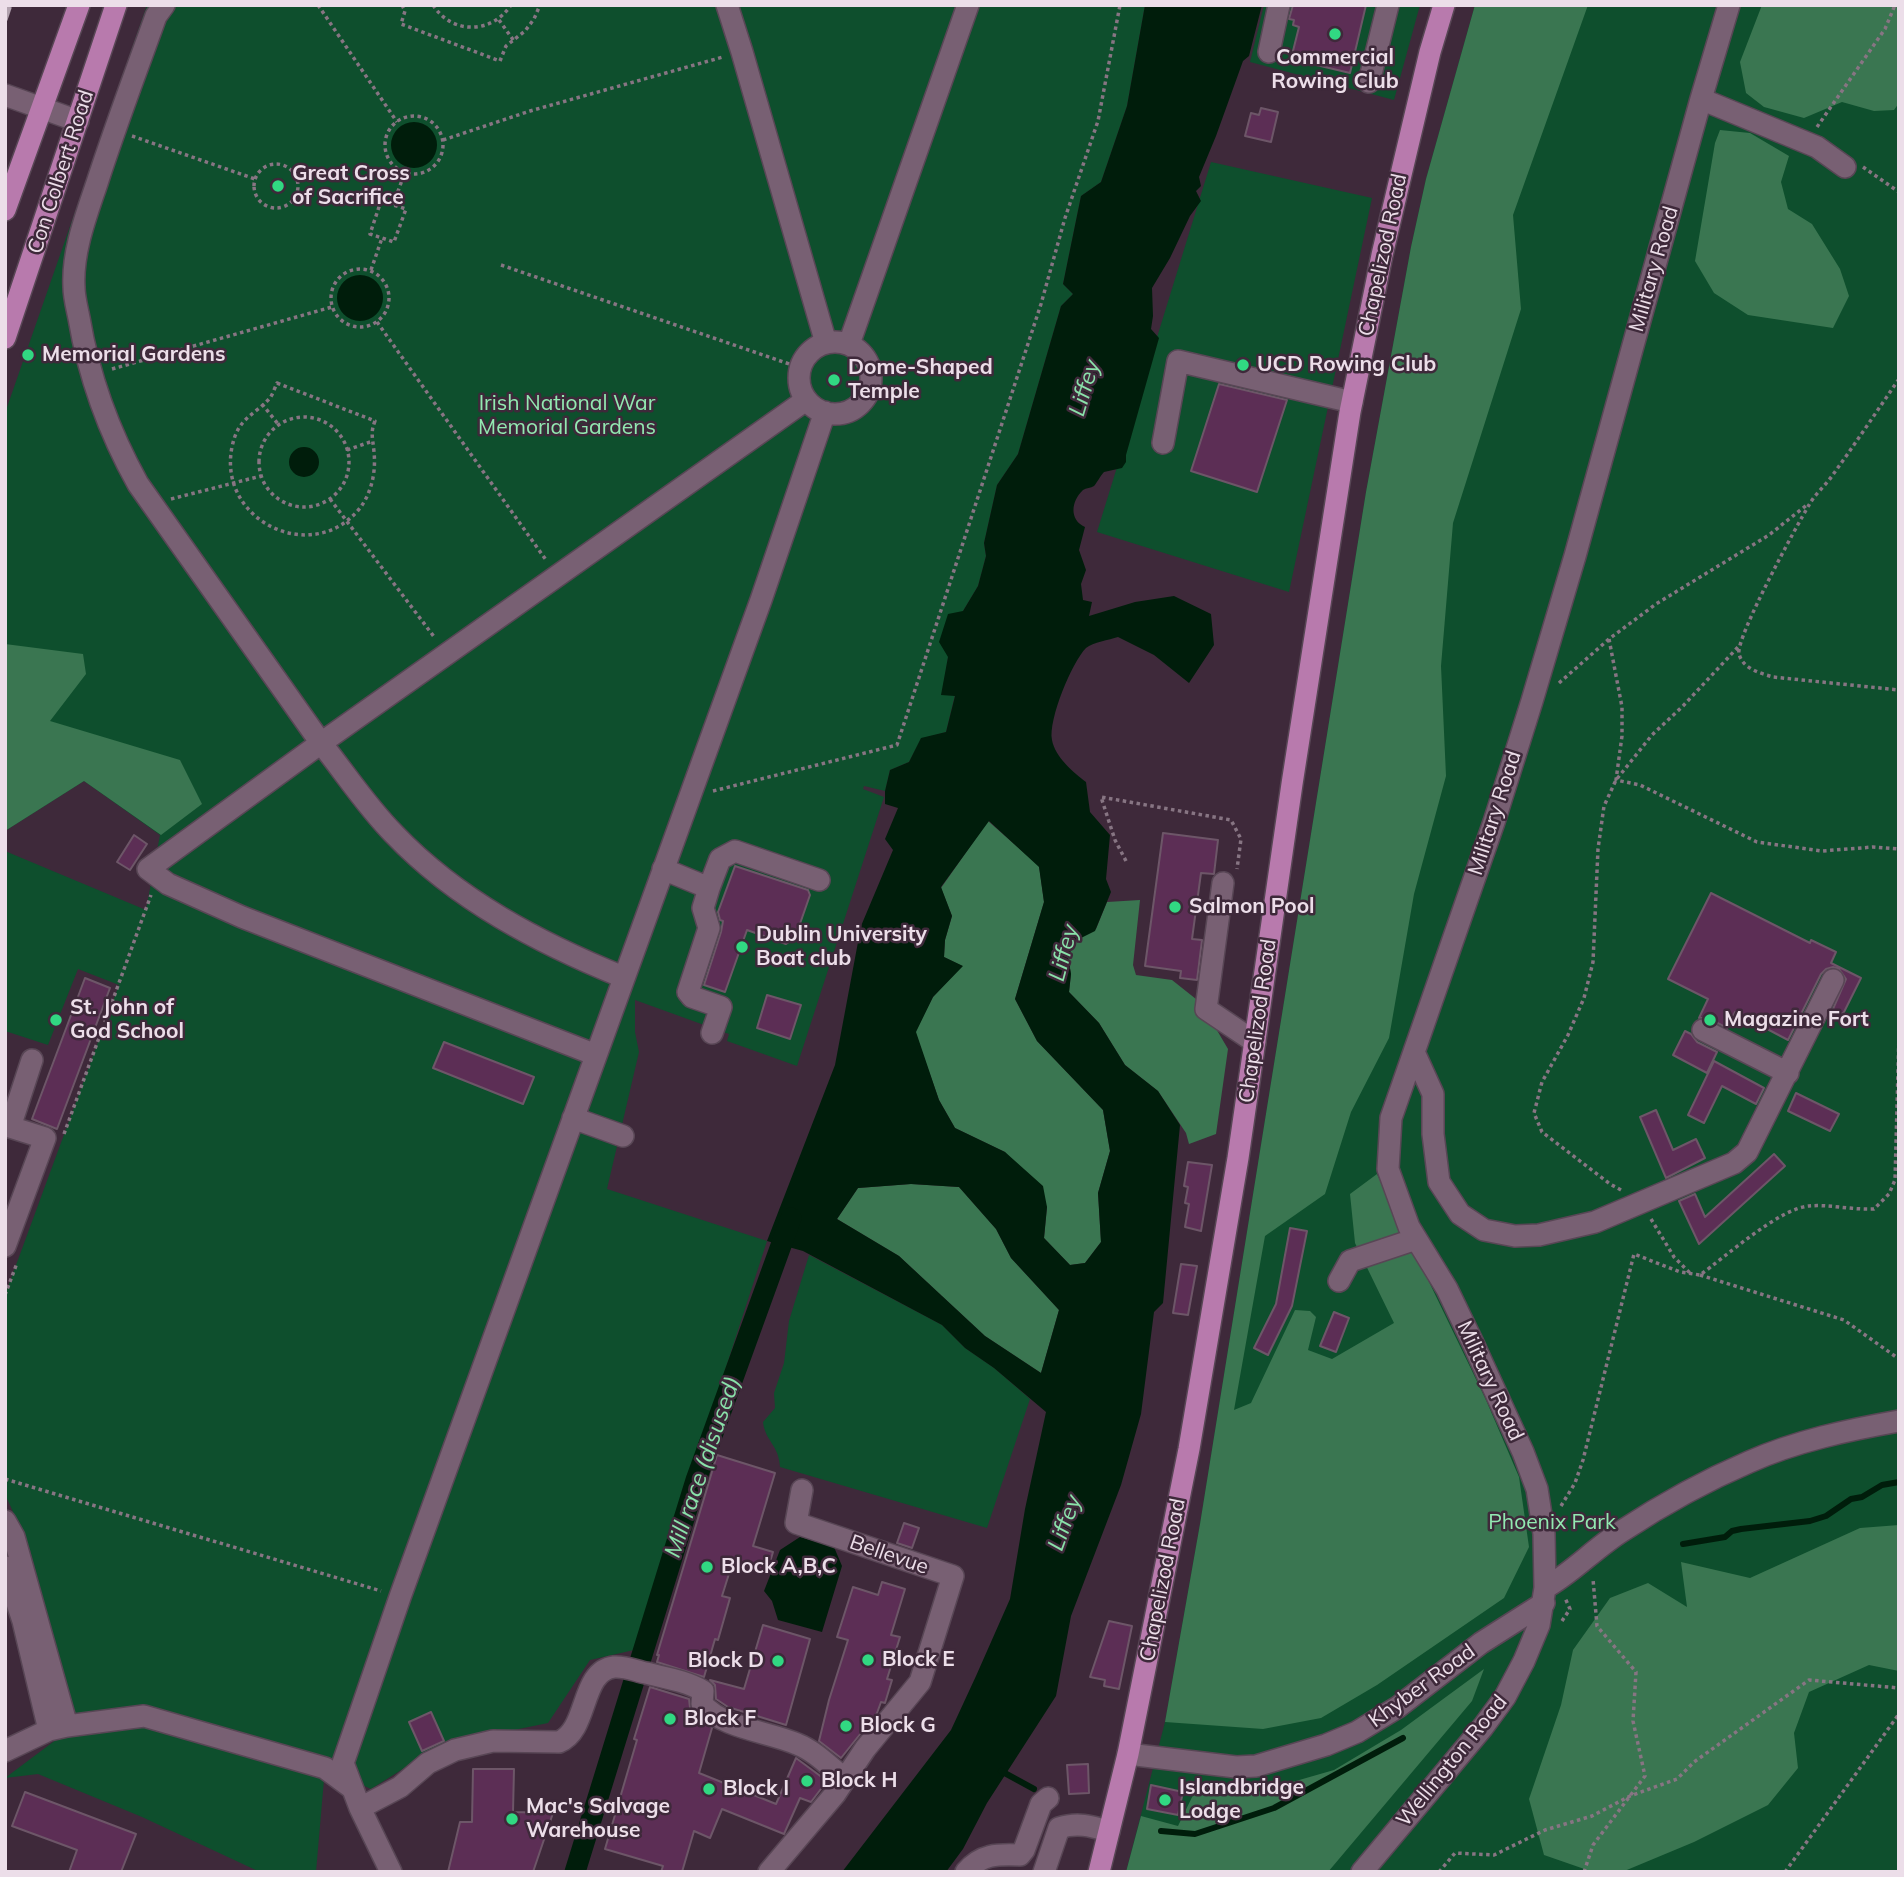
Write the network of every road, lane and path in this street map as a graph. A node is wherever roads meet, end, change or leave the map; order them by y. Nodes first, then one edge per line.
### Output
1 (79, 5) edge
2 (116, 5) edge
3 (164, 5) edge
4 (318, 5) edge
5 (402, 5) edge
6 (433, 5) edge
7 (511, 5) edge
8 (540, 5) edge
9 (727, 5) edge
10 (968, 5) edge
11 (1120, 5) edge
12 (1279, 5) edge
13 (1388, 5) edge
14 (1443, 5) edge
15 (1729, 5) edge
16 (1895, 5) edge
17 (498, 20) junction
18 (514, 41) junction
19 (743, 52) junction
20 (1269, 52) dead end
21 (1369, 82) dead end
22 (7, 96) edge
23 (1701, 99) junction
24 (41, 108) junction
25 (78, 121) junction
26 (397, 122) junction
27 (114, 130) junction
28 (443, 140) junction
29 (1805, 143) junction
30 (1853, 166) joint
31 (405, 172) junction
32 (255, 179) junction
33 (1899, 192) edge
34 (393, 205) junction
35 (5, 209) edge
36 (382, 238) junction
37 (500, 265) dead end
38 (370, 270) junction
39 (332, 307) junction
40 (377, 322) junction
41 (5, 338) edge
42 (826, 343) junction
43 (849, 344) junction
44 (801, 368) junction
45 (90, 375) junction
46 (1899, 379) edge
47 (806, 400) junction
48 (1352, 402) junction
49 (262, 404) junction
50 (825, 412) junction
51 (279, 424) junction
52 (373, 441) junction
53 (1163, 443) dead end
54 (347, 450) junction
55 (261, 476) junction
56 (233, 483) junction
57 (330, 499) junction
58 (1810, 503) junction
59 (151, 505) junction
60 (346, 520) junction
61 (557, 576) junction
62 (1609, 639) junction
63 (1739, 646) junction
64 (447, 654) junction
65 (1899, 690) edge
66 (1532, 701) junction
67 (321, 743) junction
68 (1616, 780) junction
69 (687, 798) junction
70 (1899, 849) edge
71 (1126, 861) dead end
72 (148, 869) junction
73 (663, 869) junction
74 (819, 880) dead end
75 (1223, 883) joint
76 (709, 888) junction
77 (623, 976) junction
78 (1833, 980) dead end
79 (1703, 1030) dead end
80 (712, 1033) dead end
81 (1899, 1034) edge
82 (1255, 1042) junction
83 (1414, 1052) junction
84 (596, 1055) junction
85 (32, 1060) dead end
86 (1788, 1073) junction
87 (573, 1118) junction
88 (623, 1136) dead end
89 (62, 1141) dead end
90 (1641, 1203) junction
91 (1416, 1239) junction
92 (12, 1251) edge
93 (1691, 1274) junction
94 (1700, 1275) junction
95 (1339, 1281) dead end
96 (5, 1294) edge
97 (1899, 1359) edge
98 (1899, 1421) edge
99 (5, 1479) edge
100 (802, 1490) dead end
101 (5, 1521) edge
102 (1544, 1534) junction
103 (1591, 1552) junction
104 (5, 1567) edge
105 (1544, 1595) junction
106 (400, 1597) junction
107 (14, 1625) edge
108 (1899, 1688) edge
109 (1899, 1714) edge
110 (58, 1728) junction
111 (5, 1751) edge
112 (1128, 1754) junction
113 (845, 1779) junction
114 (352, 1788) junction
115 (1630, 1796) junction
116 (1048, 1798) dead end
117 (360, 1808) junction
118 (1109, 1831) junction
119 (391, 1872) edge
120 (769, 1872) edge
121 (966, 1872) edge
122 (1044, 1872) edge
123 (1099, 1872) edge
124 (1362, 1872) edge
125 (1439, 1872) edge
126 (1584, 1872) edge
127 (1785, 1872) edge

1 - 24 main road, Con Colbert Road
2 - 25 main road, Con Colbert Road
3 - 27 street
4 - 26 path
5 - 18 path
6 - 17 path
7 - 17 path
8 - 18 path
9 - 19 street
10 - 43 street
11 - 69 path
12 - 20 street
13 - 21 street
14 - 48 main road, Chapelizod Road
15 - 23 street, Military Road
16 - 29 path
17 - 18 path
19 - 28 path
19 - 42 street
22 - 24 street
23 - 29 street
23 - 66 street, Military Road
24 - 25 street
24 - 35 main road, Con Colbert Road
25 - 41 main road, Con Colbert Road
26 - 28 path
26 - 31 path
27 - 32 path
27 - 45 street
28 - 31 path
29 - 30 street
30 - 33 path
31 - 34 path
32 - 32 path
34 - 36 path
34 - 36 path
36 - 38 path
37 - 44 path
38 - 39 path
38 - 40 path
39 - 40 path
39 - 45 path
40 - 61 path
42 - 43 street
42 - 44 street
43 - 50 street
44 - 47 street
45 - 59 street
46 - 58 path
47 - 50 street
47 - 61 street
48 - 53 street
48 - 82 main road, Chapelizod Road
49 - 51 path
49 - 52 path
49 - 56 path
50 - 69 street
51 - 54 path
51 - 55 path
52 - 54 path
52 - 60 path
54 - 57 path
55 - 56 path
55 - 57 path
56 - 59 path
56 - 60 path
57 - 60 path
58 - 62 path
58 - 63 path
59 - 67 street
60 - 64 path
61 - 64 street
62 - 66 path
62 - 68 path
63 - 65 path
63 - 68 path
64 - 67 street
66 - 83 street, Military Road
67 - 72 street
67 - 77 street
68 - 70 path
68 - 90 path
69 - 73 street
71 - 75 path
72 - 84 street
72 - 89 path
73 - 76 street
73 - 77 street
74 - 76 street
75 - 82 street
76 - 80 street
77 - 84 street
78 - 86 street
79 - 86 street
81 - 94 path
82 - 112 main road, Chapelizod Road
83 - 90 street
83 - 91 street, Military Road
84 - 87 street
85 - 92 street
86 - 90 street
87 - 88 street
87 - 106 street
90 - 93 path
91 - 95 street
91 - 102 street, Military Road
92 - 96 path
93 - 94 path
93 - 102 path
94 - 97 path
98 - 103 street, Khyber Road
99 - 106 path
100 - 113 street, Bellevue
101 - 110 street
102 - 105 street, Military Road
103 - 105 street, Khyber Road
103 - 115 path
104 - 107 street
105 - 112 street, Khyber Road
105 - 124 street, Wellington Road
106 - 114 street
107 - 110 street
108 - 115 path
109 - 127 path
110 - 111 street
110 - 114 street
112 - 118 main road, Chapelizod Road
113 - 117 street
113 - 120 street, Bellevue
114 - 117 street
115 - 125 path
115 - 126 path
116 - 121 street
117 - 119 street
118 - 122 street
118 - 123 main road, Chapelizod Road

